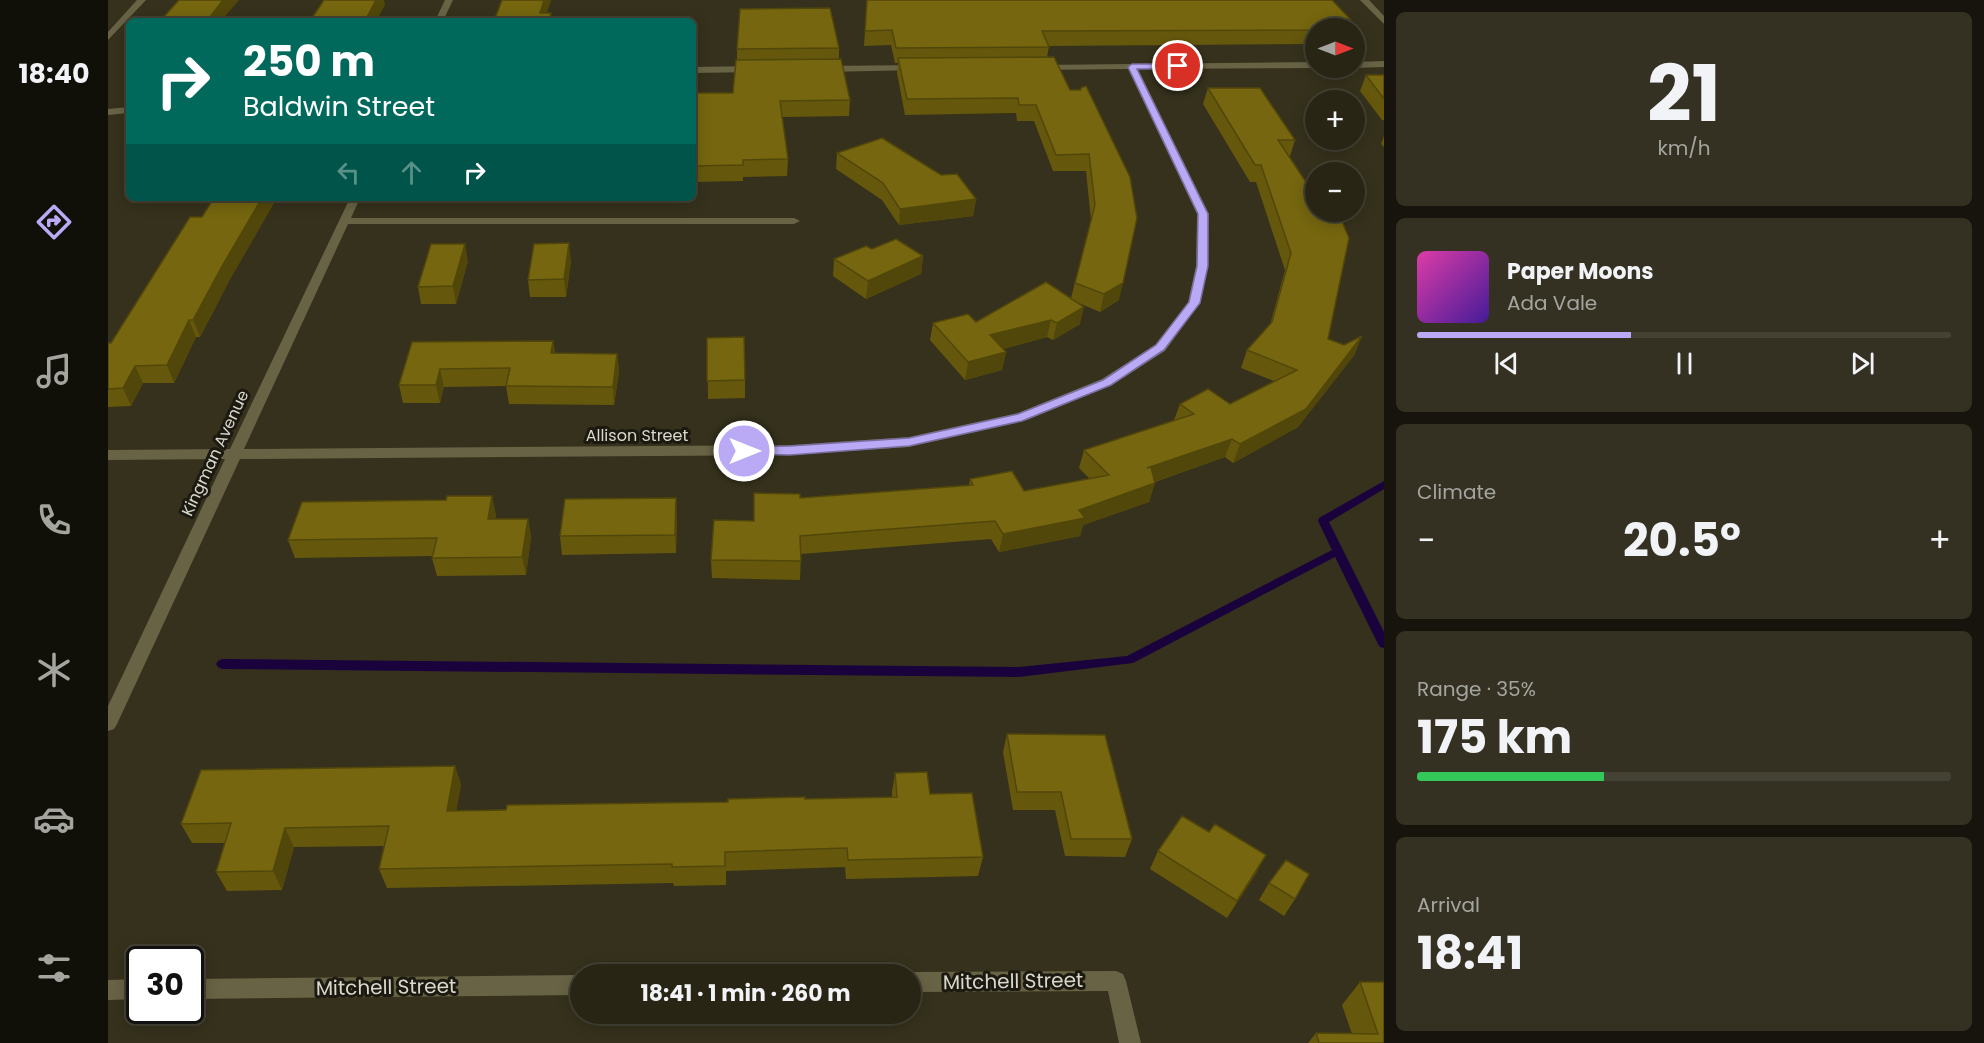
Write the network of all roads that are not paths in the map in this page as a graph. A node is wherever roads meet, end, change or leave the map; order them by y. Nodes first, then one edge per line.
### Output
1 (142, 0) edge
2 (448, 0) edge
3 (1364, 0) edge
4 (440, 18) edge
5 (1384, 21) edge
6 (108, 37) edge
7 (1365, 64) edge
8 (1384, 64) edge
9 (1305, 65) edge
10 (1132, 67) junction
11 (930, 68) edge
12 (1025, 68) edge
13 (764, 69) edge
14 (812, 69) edge
15 (696, 70) edge
16 (126, 110) edge
17 (108, 112) edge
18 (354, 201) edge
19 (344, 221) junction
20 (794, 221) dead end
21 (235, 454) junction
22 (108, 455) edge
23 (108, 724) edge
24 (921, 982) edge
25 (570, 986) edge
26 (126, 989) edge
27 (204, 989) edge
28 (108, 990) edge
29 (1130, 1043) edge

1 - 6 street
2 - 4 street
3 - 5 street
7 - 8 street
9 - 10 street
10 - 12 street
10 - 21 street, Allison Street
11 - 14 street
13 - 15 street
16 - 17 street
18 - 19 street, Kingman Avenue
19 - 20 street
19 - 21 street, Kingman Avenue
21 - 22 street, Allison Street
21 - 23 street, Kingman Avenue
24 - 29 street, Mitchell Street
25 - 27 street, Mitchell Street
26 - 28 street

